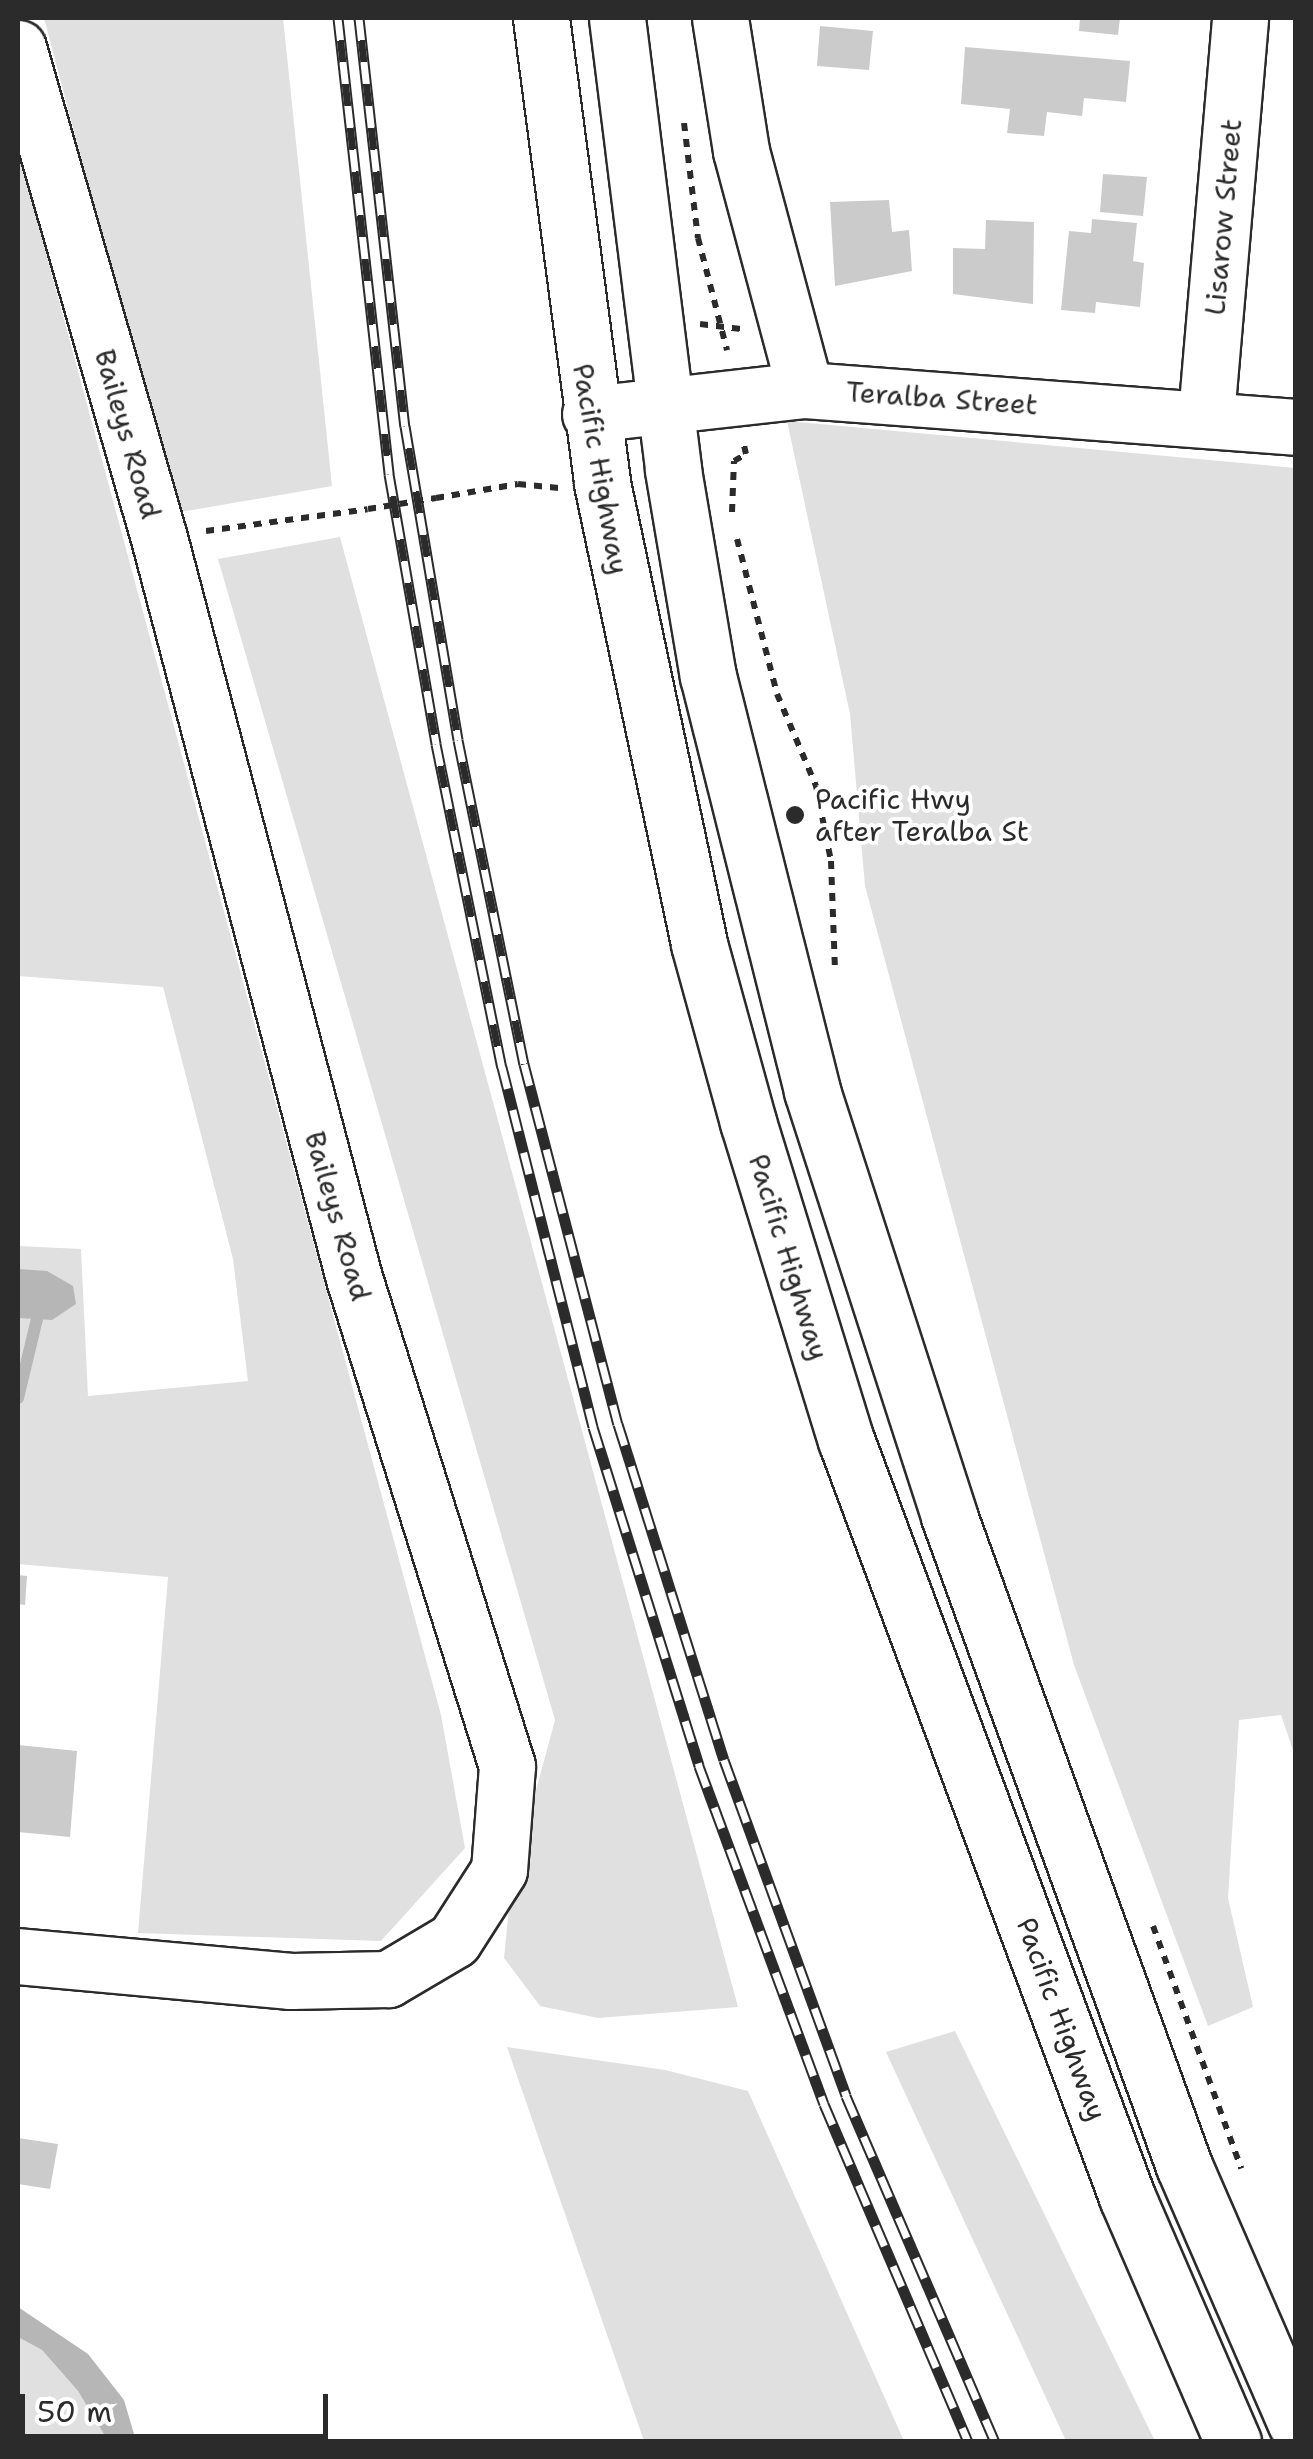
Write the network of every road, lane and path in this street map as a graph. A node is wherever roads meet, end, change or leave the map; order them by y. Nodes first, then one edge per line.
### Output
1 (541, 18) edge
2 (616, 18) edge
3 (720, 18) edge
4 (1240, 18) edge
5 (18, 48) edge
6 (682, 109) dead end
7 (724, 324) dead end
8 (806, 390) junction
9 (666, 408) junction
10 (590, 414) junction
11 (1206, 416) junction
12 (1296, 427) edge
13 (746, 454) dead end
14 (563, 489) dead end
15 (158, 538) junction
16 (836, 987) dead end
17 (1149, 1916) dead end
18 (18, 1956) edge
19 (1244, 2175) dead end
20 (1296, 2423) edge
21 (1232, 2442) edge

1 - 10 main road, Pacific Highway
2 - 9 main road
3 - 8 main road
4 - 11 main road, Lisarow Street
5 - 15 main road, Baileys Road
6 - 7 path
8 - 9 main road, Teralba Street
8 - 11 main road, Teralba Street
9 - 10 main road, Teralba Street
9 - 20 main road
10 - 21 main road, Pacific Highway
11 - 12 main road, Teralba Street
13 - 16 path
14 - 15 path, bridge
15 - 18 main road, Baileys Road
17 - 19 path

